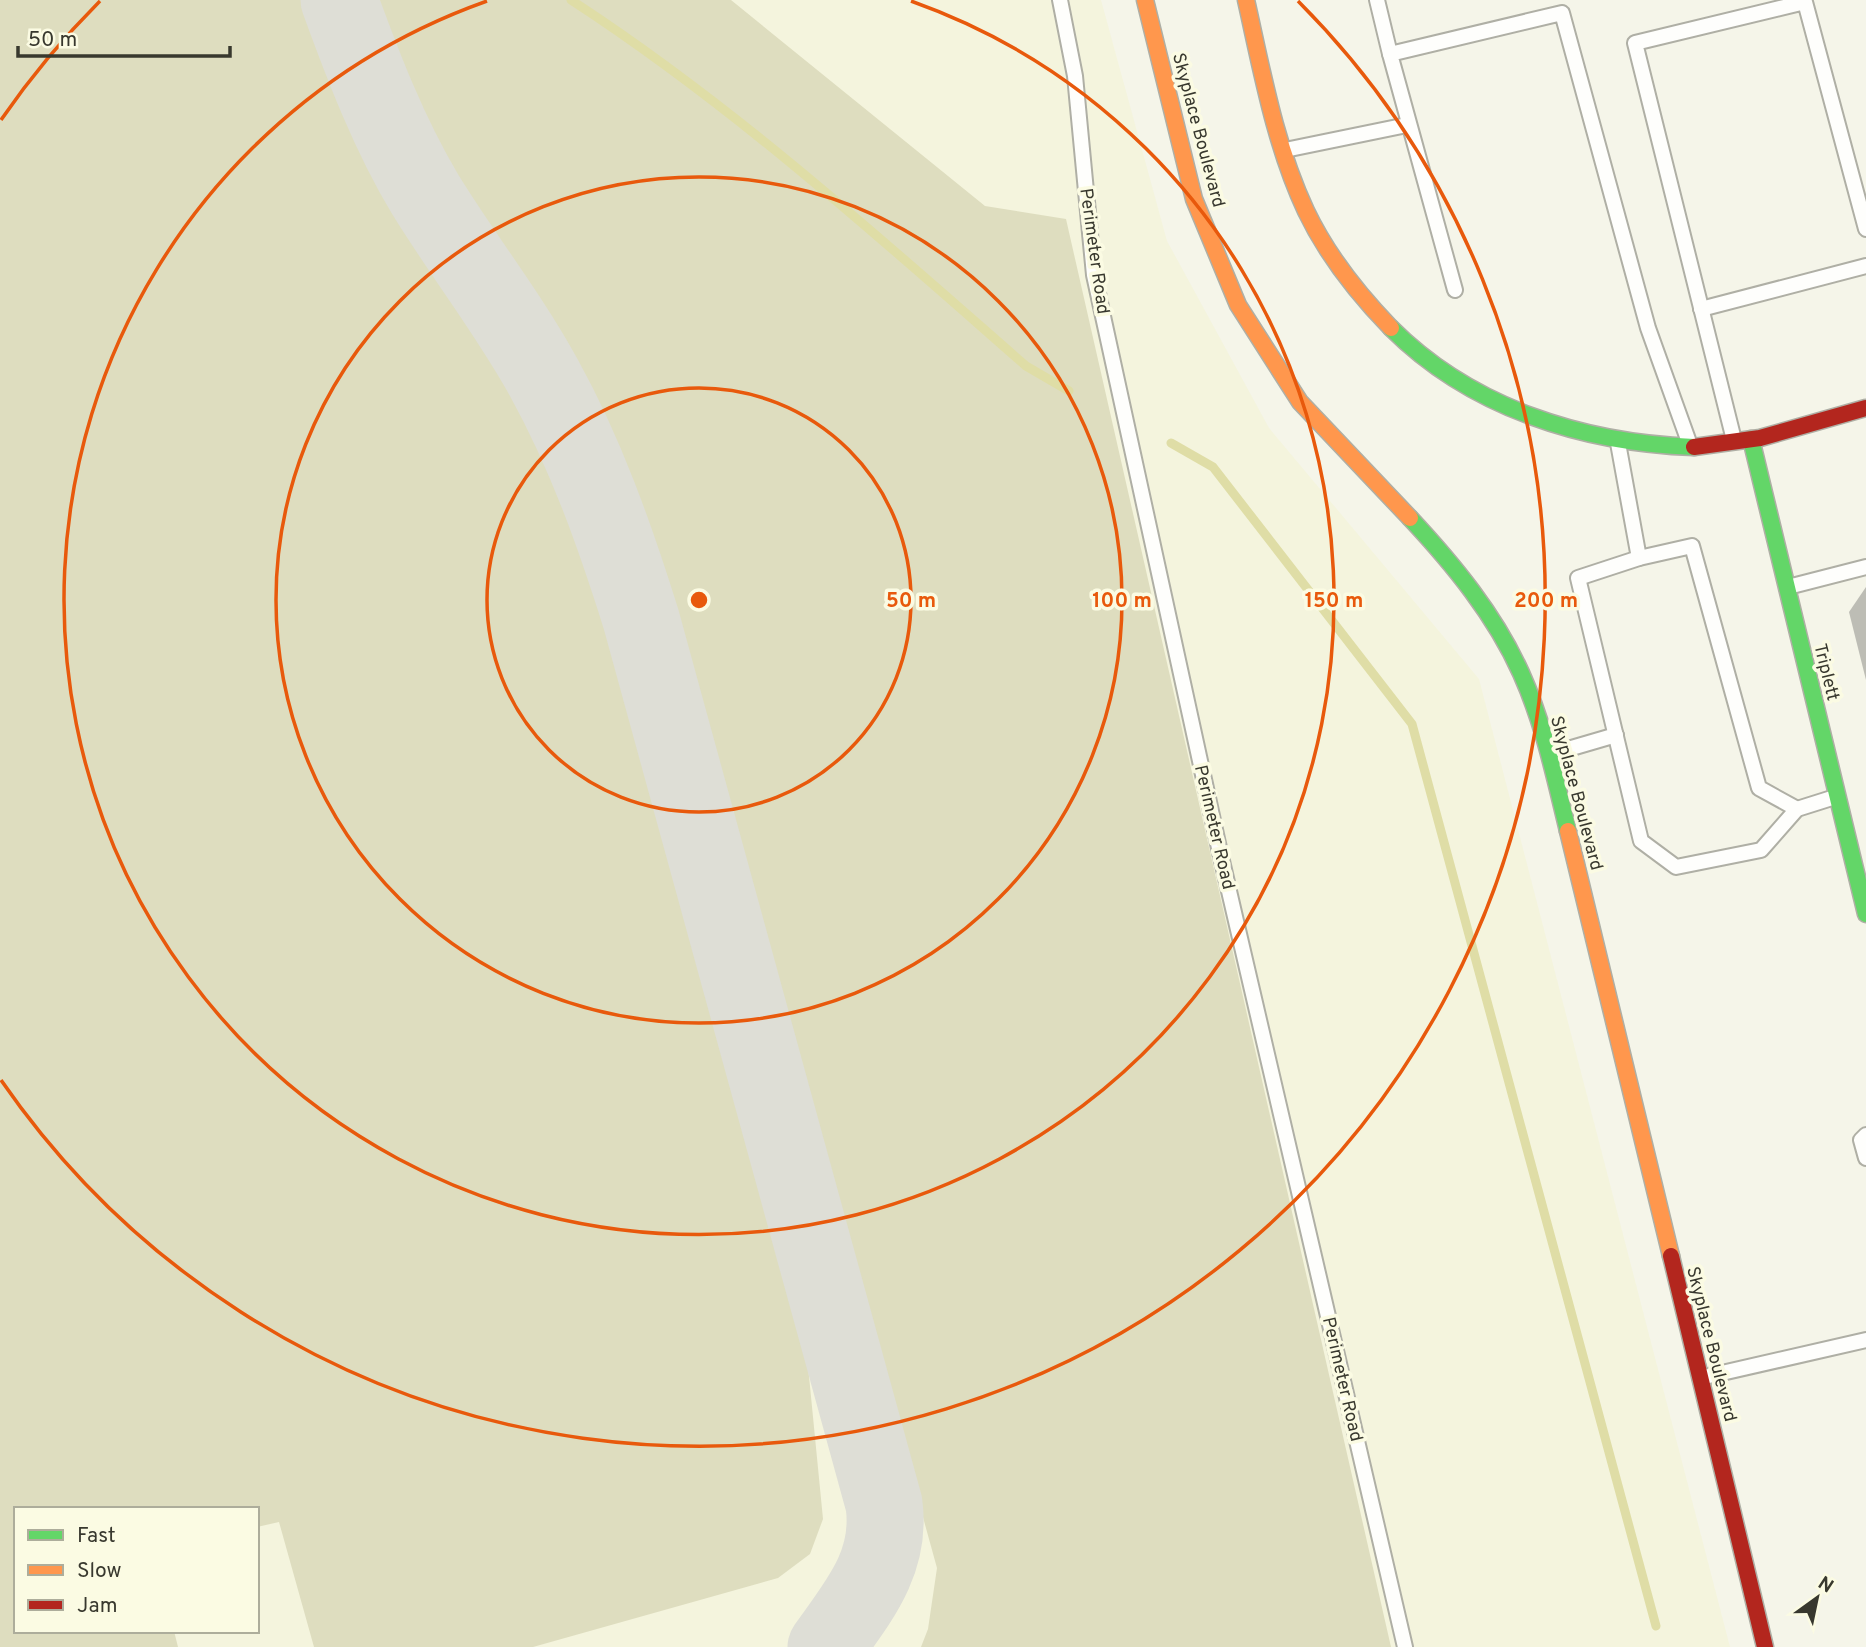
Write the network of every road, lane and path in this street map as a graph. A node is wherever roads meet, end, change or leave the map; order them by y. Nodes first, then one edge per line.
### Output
1 (1060, 0) edge
2 (1145, 0) edge
3 (1246, 0) edge
4 (1377, 0) edge
5 (1562, 6) edge
6 (1390, 54) junction
7 (1407, 125) junction
8 (1283, 150) junction
9 (1866, 229) edge
10 (1866, 266) edge
11 (1455, 290) dead end
12 (1701, 309) junction
13 (1866, 408) edge
14 (1751, 439) junction
15 (1617, 442) junction
16 (1734, 442) junction
17 (1690, 446) junction
18 (1639, 558) junction
19 (1866, 567) edge
20 (1787, 587) junction
21 (1616, 735) junction
22 (1550, 754) junction
23 (1838, 797) junction
24 (1797, 809) junction
25 (1866, 914) edge
26 (1866, 1135) edge
27 (1866, 1158) edge
28 (1866, 1340) edge
29 (1700, 1378) junction
30 (1405, 1647) edge
31 (1765, 1647) edge

1 - 30 lane, Perimeter Road
2 - 22 street, Skyplace Boulevard
3 - 8 street
4 - 6 lane
5 - 6 lane
5 - 17 lane
6 - 7 lane
7 - 8 lane
7 - 11 lane
8 - 15 street
9 - 12 lane
10 - 12 lane
12 - 16 lane
13 - 14 street
14 - 16 street
14 - 20 street, Triplett
15 - 17 street
15 - 18 lane
16 - 17 street
18 - 21 lane
18 - 24 lane
19 - 20 lane
20 - 23 street, Triplett
21 - 22 lane
21 - 24 lane
22 - 29 street, Skyplace Boulevard
23 - 24 lane
23 - 25 street, Triplett
26 - 27 lane
28 - 29 lane
29 - 31 street, Skyplace Boulevard

